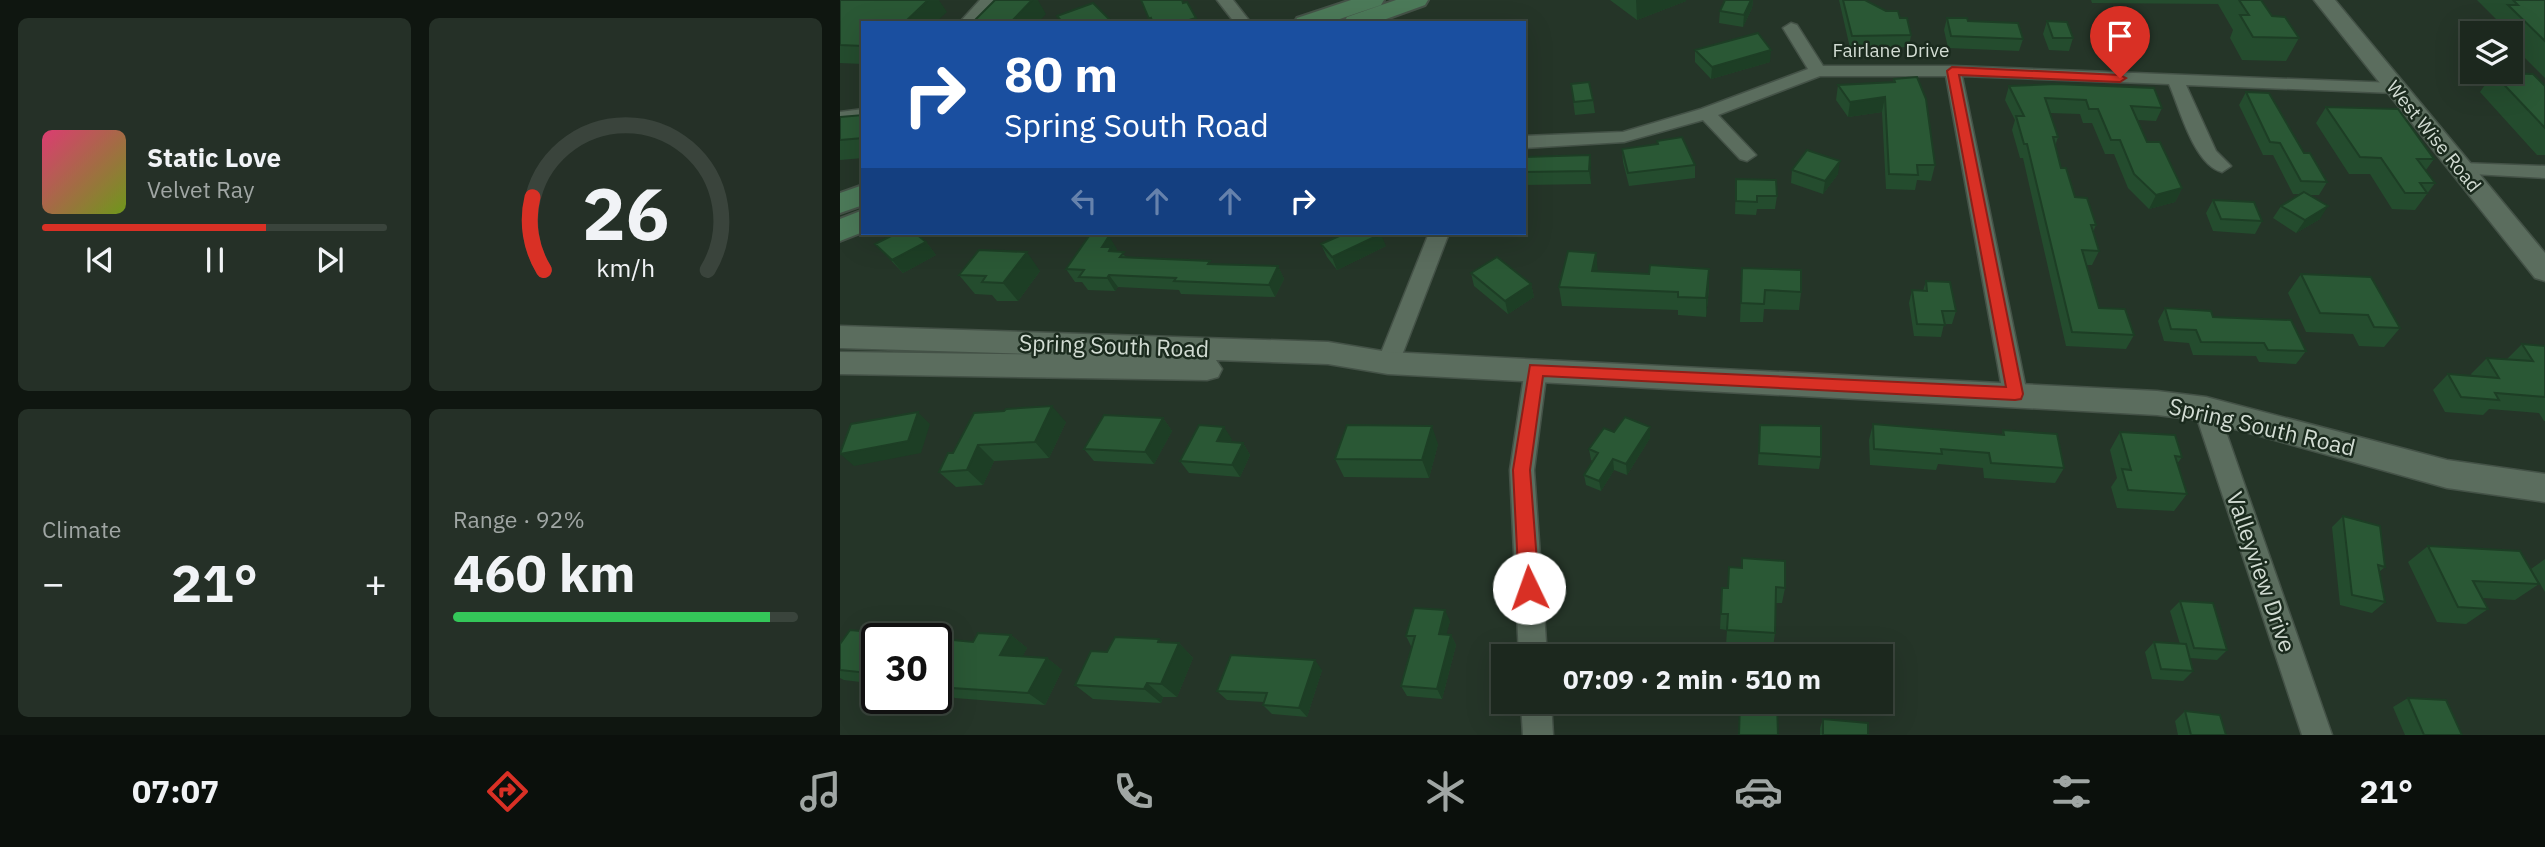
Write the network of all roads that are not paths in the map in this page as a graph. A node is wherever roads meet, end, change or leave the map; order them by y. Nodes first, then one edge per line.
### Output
1 (989, 0) edge
2 (1225, 0) edge
3 (1373, 0) edge
4 (1417, 0) edge
5 (2324, 0) edge
6 (969, 21) edge
7 (1241, 21) edge
8 (1311, 21) edge
9 (1358, 21) edge
10 (1791, 28) dead end
11 (1818, 71) junction
12 (1952, 71) junction
13 (2176, 81) junction
14 (2395, 88) junction
15 (1707, 113) junction
16 (861, 114) edge
17 (840, 117) edge
18 (1526, 142) edge
19 (1747, 155) dead end
20 (2222, 166) dead end
21 (2461, 169) junction
22 (2545, 172) edge
23 (861, 195) edge
24 (840, 204) edge
25 (861, 221) edge
26 (840, 231) edge
27 (1437, 235) edge
28 (2545, 271) edge
29 (840, 337) edge
30 (840, 363) edge
31 (1388, 363) junction
32 (1536, 369) junction
33 (2015, 394) junction
34 (2206, 409) junction
35 (2545, 488) edge
36 (1532, 644) edge
37 (1537, 714) edge
38 (1538, 735) edge
39 (2317, 735) edge

1 - 6 street
2 - 7 street
3 - 8 main road
4 - 9 main road
5 - 14 street, West Wise Road
10 - 11 street
11 - 12 street, Fairlane Drive
11 - 15 street, Fairlane Drive
12 - 13 street, Fairlane Drive
12 - 33 street
13 - 14 street, Fairlane Drive
13 - 20 street
14 - 21 street, West Wise Road
15 - 18 street, Fairlane Drive
15 - 19 street
16 - 17 street
21 - 22 street
21 - 28 street, West Wise Road
23 - 24 main road
25 - 26 main road
27 - 31 street
29 - 31 street, Spring South Road
30 - 31 street, Spring South Road
31 - 32 street, Spring South Road
32 - 33 street, Spring South Road
32 - 36 street
33 - 34 street, Spring South Road
34 - 35 street, Spring South Road
34 - 39 street, Valleyview Drive
37 - 38 street

